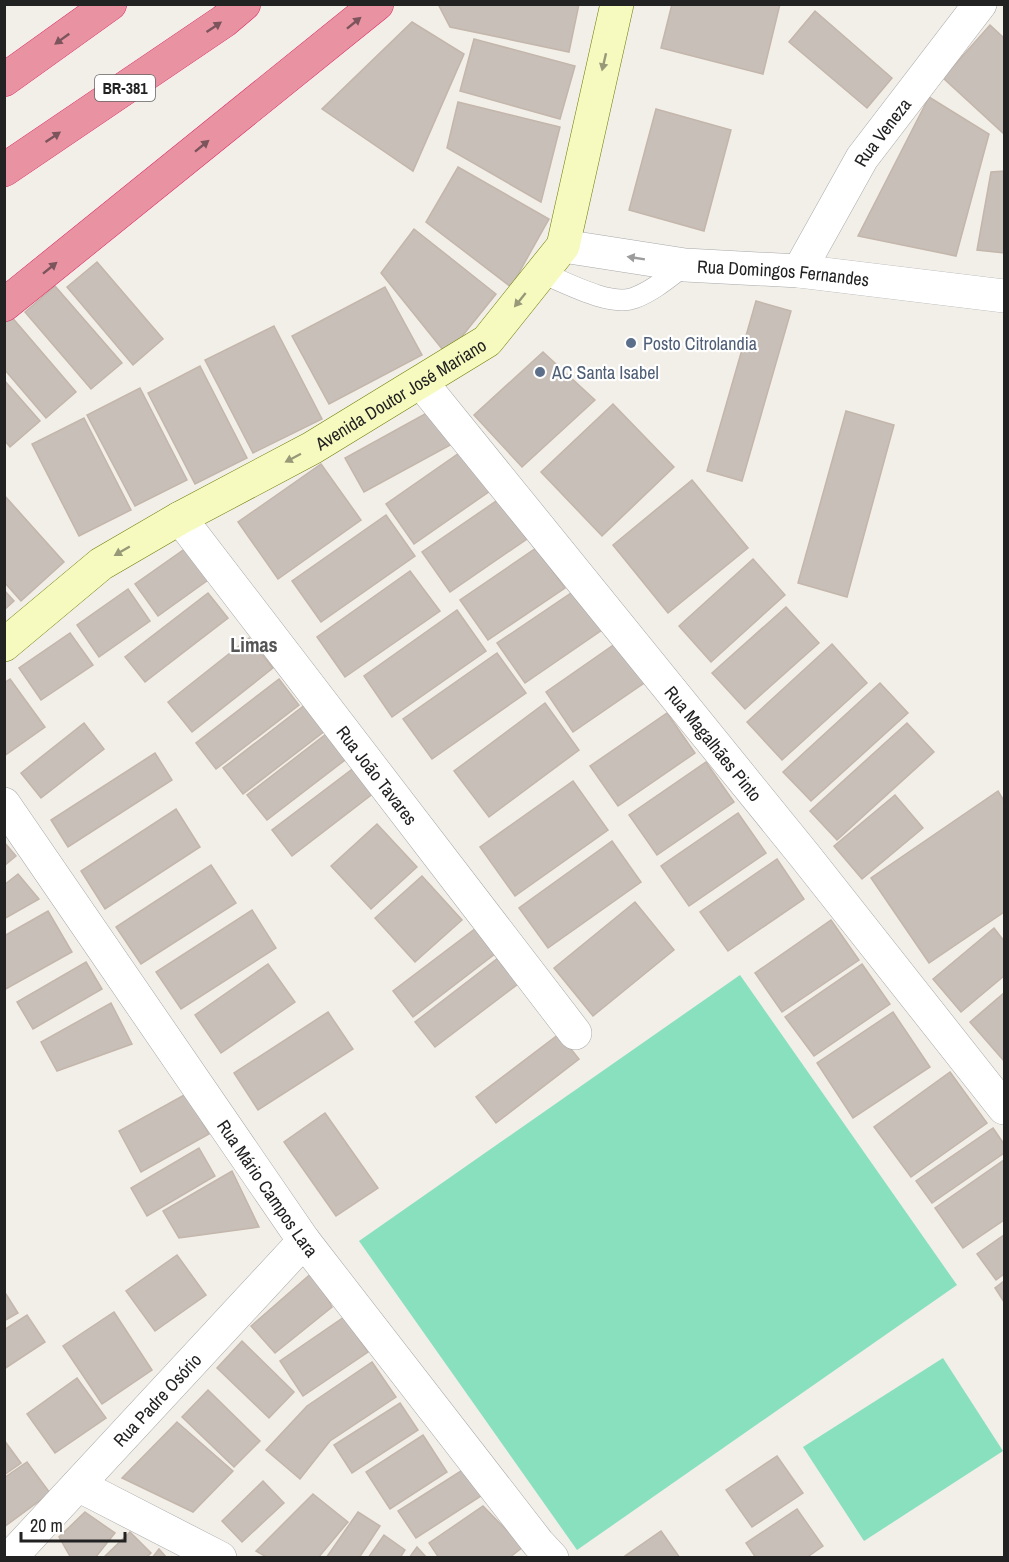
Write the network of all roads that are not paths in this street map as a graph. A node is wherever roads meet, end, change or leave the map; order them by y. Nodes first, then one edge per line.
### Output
1 (110, 4) edge
2 (244, 4) edge
3 (377, 4) edge
4 (617, 4) edge
5 (980, 4) edge
6 (4, 80) edge
7 (4, 170) edge
8 (562, 246) junction
9 (685, 265) junction
10 (799, 271) junction
11 (542, 273) junction
12 (1005, 296) edge
13 (4, 304) edge
14 (422, 382) junction
15 (180, 518) junction
16 (4, 645) edge
17 (4, 804) edge
18 (574, 1033) dead end
19 (1005, 1108) edge
20 (304, 1241) junction
21 (78, 1485) junction
22 (10, 1557) edge
23 (220, 1557) edge
24 (552, 1557) edge

1 -> 6 highway
7 -> 2 highway, BR-381
13 -> 3 highway
4 -> 8 street, Avenida Doutor José Mariano
5 - 10 street, Rua Veneza
9 -> 8 street, Rua Domingos Fernandes
8 - 11 street, Avenida Doutor José Mariano
9 - 10 street, Rua Domingos Fernandes
9 - 11 lane
10 - 12 street, Rua Domingos Fernandes
11 -> 14 street, Avenida Doutor José Mariano
14 -> 15 street, Avenida Doutor José Mariano
14 - 19 street, Rua Magalhães Pinto
15 -> 16 street, Avenida Doutor José Mariano
15 - 18 street, Rua João Tavares
17 - 20 street, Rua Mário Campos Lara
20 - 21 street, Rua Padre Osório
20 - 24 street, Rua Mário Campos Lara
21 - 22 street, Rua Padre Osório
21 - 23 street

